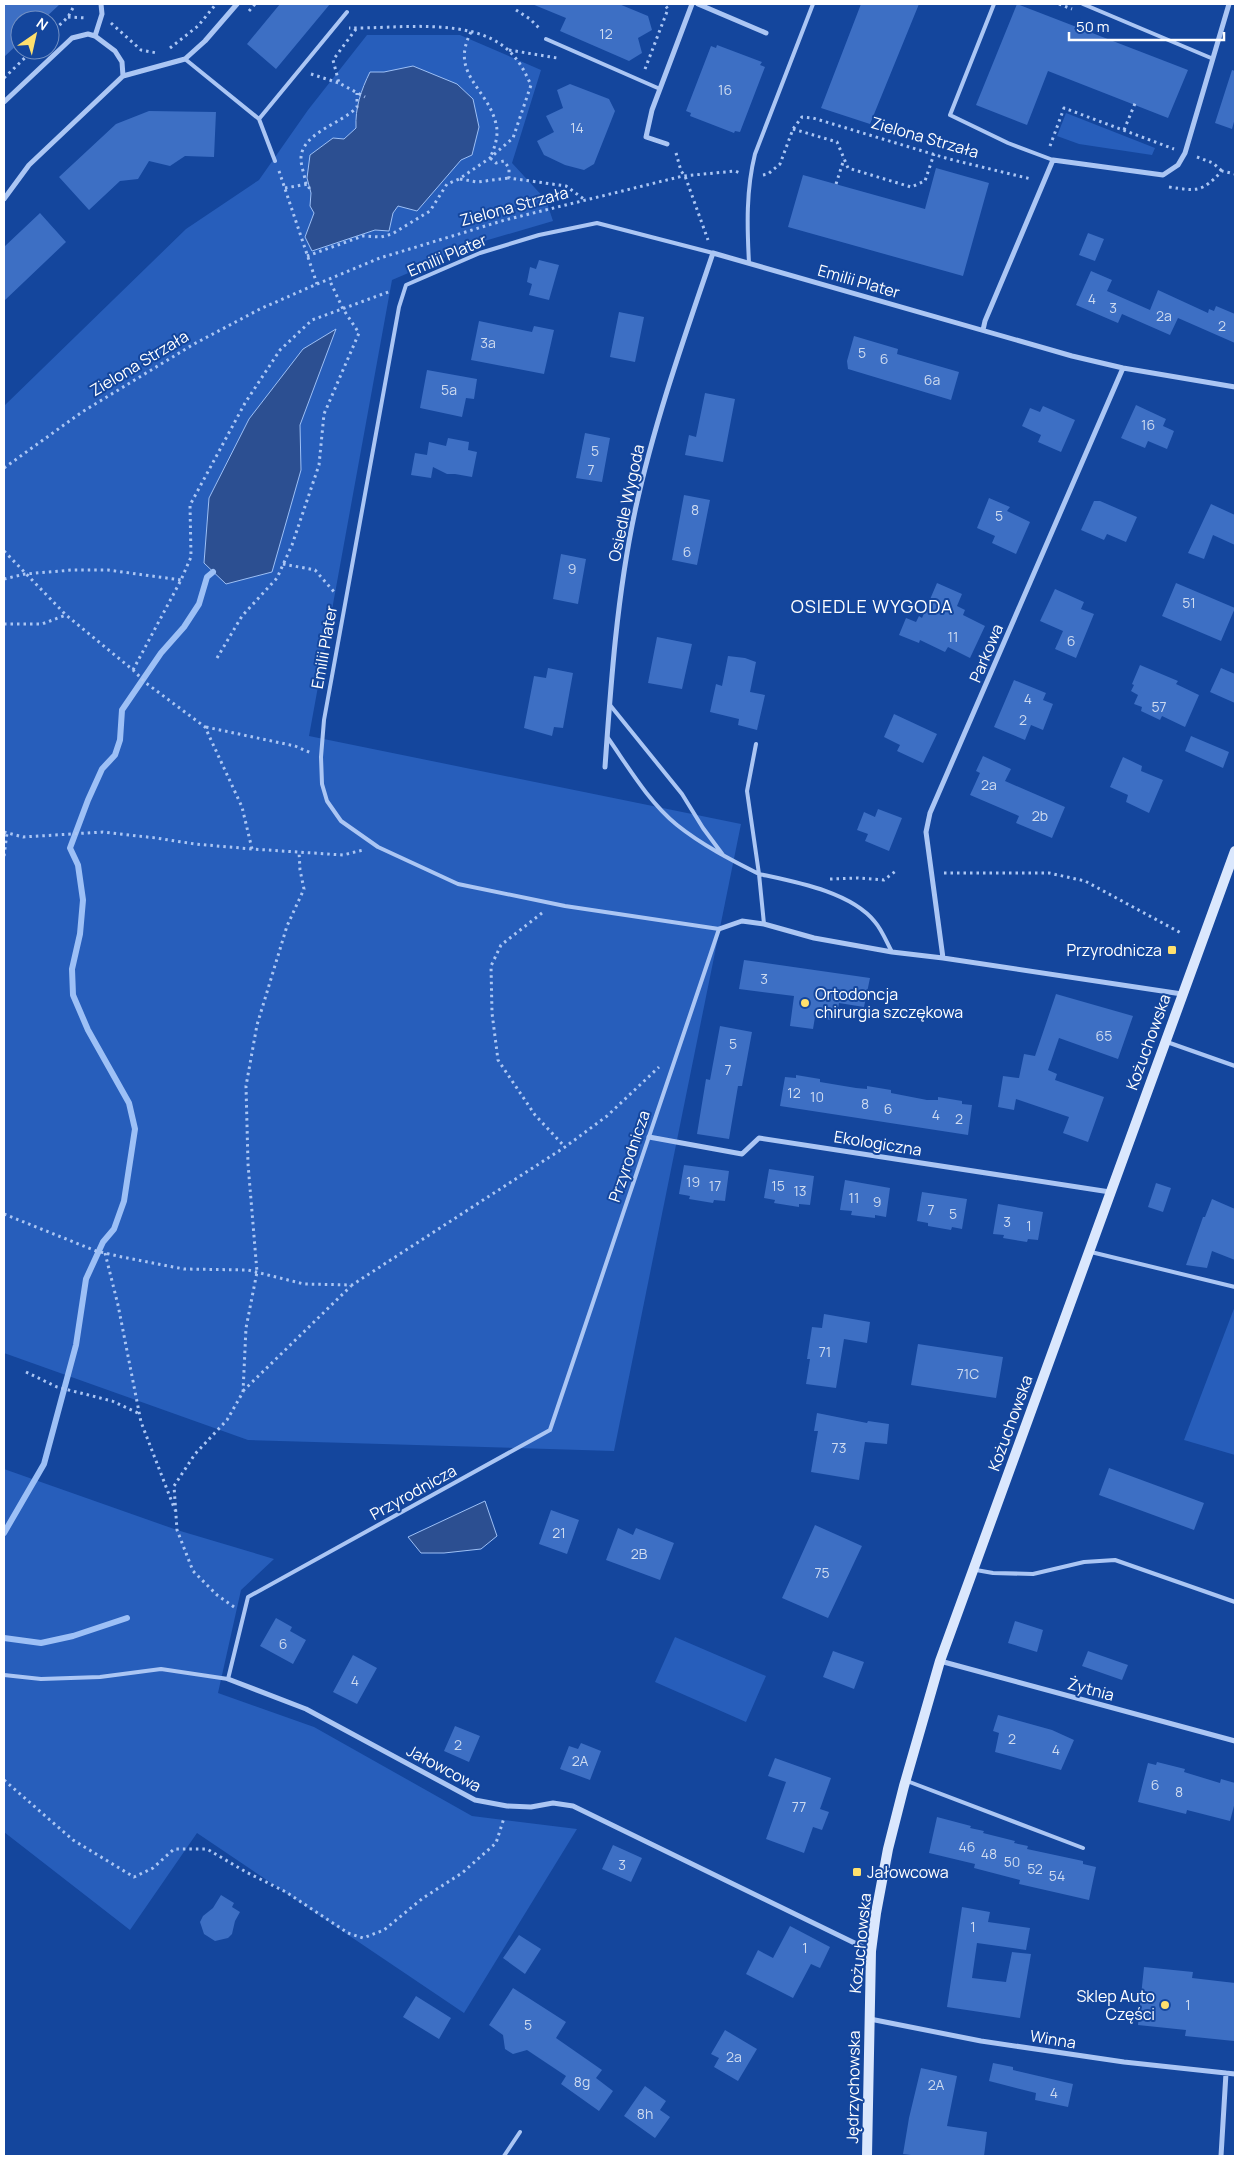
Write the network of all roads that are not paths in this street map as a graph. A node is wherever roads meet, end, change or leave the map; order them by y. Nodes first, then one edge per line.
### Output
1 (101, 4) edge
2 (237, 4) edge
3 (692, 4) edge
4 (698, 4) edge
5 (813, 4) edge
6 (994, 4) edge
7 (1083, 4) edge
8 (1229, 4) edge
9 (347, 12) dead end
10 (766, 33) dead end
11 (95, 36) junction
12 (546, 39) road end
13 (1211, 58) junction
14 (185, 59) junction
15 (123, 76) junction
16 (660, 89) junction
17 (4, 102) edge
18 (259, 119) junction
19 (667, 144) road end
20 (1053, 160) junction
21 (275, 161) road end
22 (4, 199) edge
23 (712, 253) junction
24 (749, 263) junction
25 (983, 330) junction
26 (1123, 368) junction
27 (1235, 387) edge
28 (610, 705) junction
29 (607, 737) junction
30 (756, 744) dead end
31 (605, 767) dead end
32 (1235, 851) edge
33 (724, 857) junction
34 (760, 874) junction
35 (764, 924) junction
36 (719, 929) junction
37 (892, 952) junction
38 (943, 958) junction
39 (1182, 994) junction
40 (1165, 1041) junction
41 (1235, 1066) edge
42 (649, 1137) junction
43 (1110, 1192) junction
44 (1089, 1251) junction
45 (1235, 1287) edge
46 (973, 1570) junction
47 (1235, 1602) edge
48 (940, 1661) junction
49 (4, 1675) edge
50 (228, 1678) junction
51 (1235, 1741) edge
52 (905, 1780) junction
53 (1083, 1848) dead end
54 (871, 1951) junction
55 (869, 2019) junction
56 (1226, 2073) junction
57 (1235, 2074) edge
58 (520, 2132) dead end
59 (504, 2156) edge
60 (867, 2156) edge
61 (1221, 2156) edge

1 - 11 street
2 - 14 street
3 - 16 street
4 - 10 street
5 - 24 lane
6 - 20 lane
7 - 13 lane
8 - 13 street
9 - 18 lane
11 - 15 street
11 - 17 street
12 - 16 lane
13 - 20 street
14 - 15 street
14 - 18 lane
15 - 22 street
16 - 19 street
18 - 21 lane
20 - 25 street
23 - 24 street, Emilii Plater
23 - 28 street, Osiedle Wygoda
23 - 36 lane, Emilii Plater
24 - 25 street, Emilii Plater
25 - 26 street, Emilii Plater
26 - 27 street, Emilii Plater
26 - 38 street, Parkowa
28 - 29 street, Osiedle Wygoda
28 - 33 lane
29 - 31 street, Osiedle Wygoda
29 - 33 lane
30 - 34 lane
32 - 39 main road, Kożuchowska
33 - 34 lane
34 - 35 lane
34 - 37 lane
35 - 36 street
35 - 37 street
36 - 42 lane, Przyrodnicza
37 - 38 street
38 - 39 street
39 - 40 main road, Kożuchowska
40 - 41 lane
40 - 43 main road, Kożuchowska
42 - 43 street, Ekologiczna
42 - 50 lane, Przyrodnicza
43 - 44 main road, Kożuchowska
44 - 45 lane
44 - 46 main road, Kożuchowska
46 - 47 lane
46 - 48 main road, Kożuchowska
48 - 51 street, Żytnia
48 - 52 main road, Kożuchowska
49 - 50 lane
50 - 54 street, Jałowcowa
52 - 53 lane
52 - 54 main road, Kożuchowska
54 - 55 main road, Kożuchowska
55 - 56 street, Winna
55 - 60 main road, Jędrzychowska
56 - 57 street, Winna
56 - 61 street
58 - 59 lane

